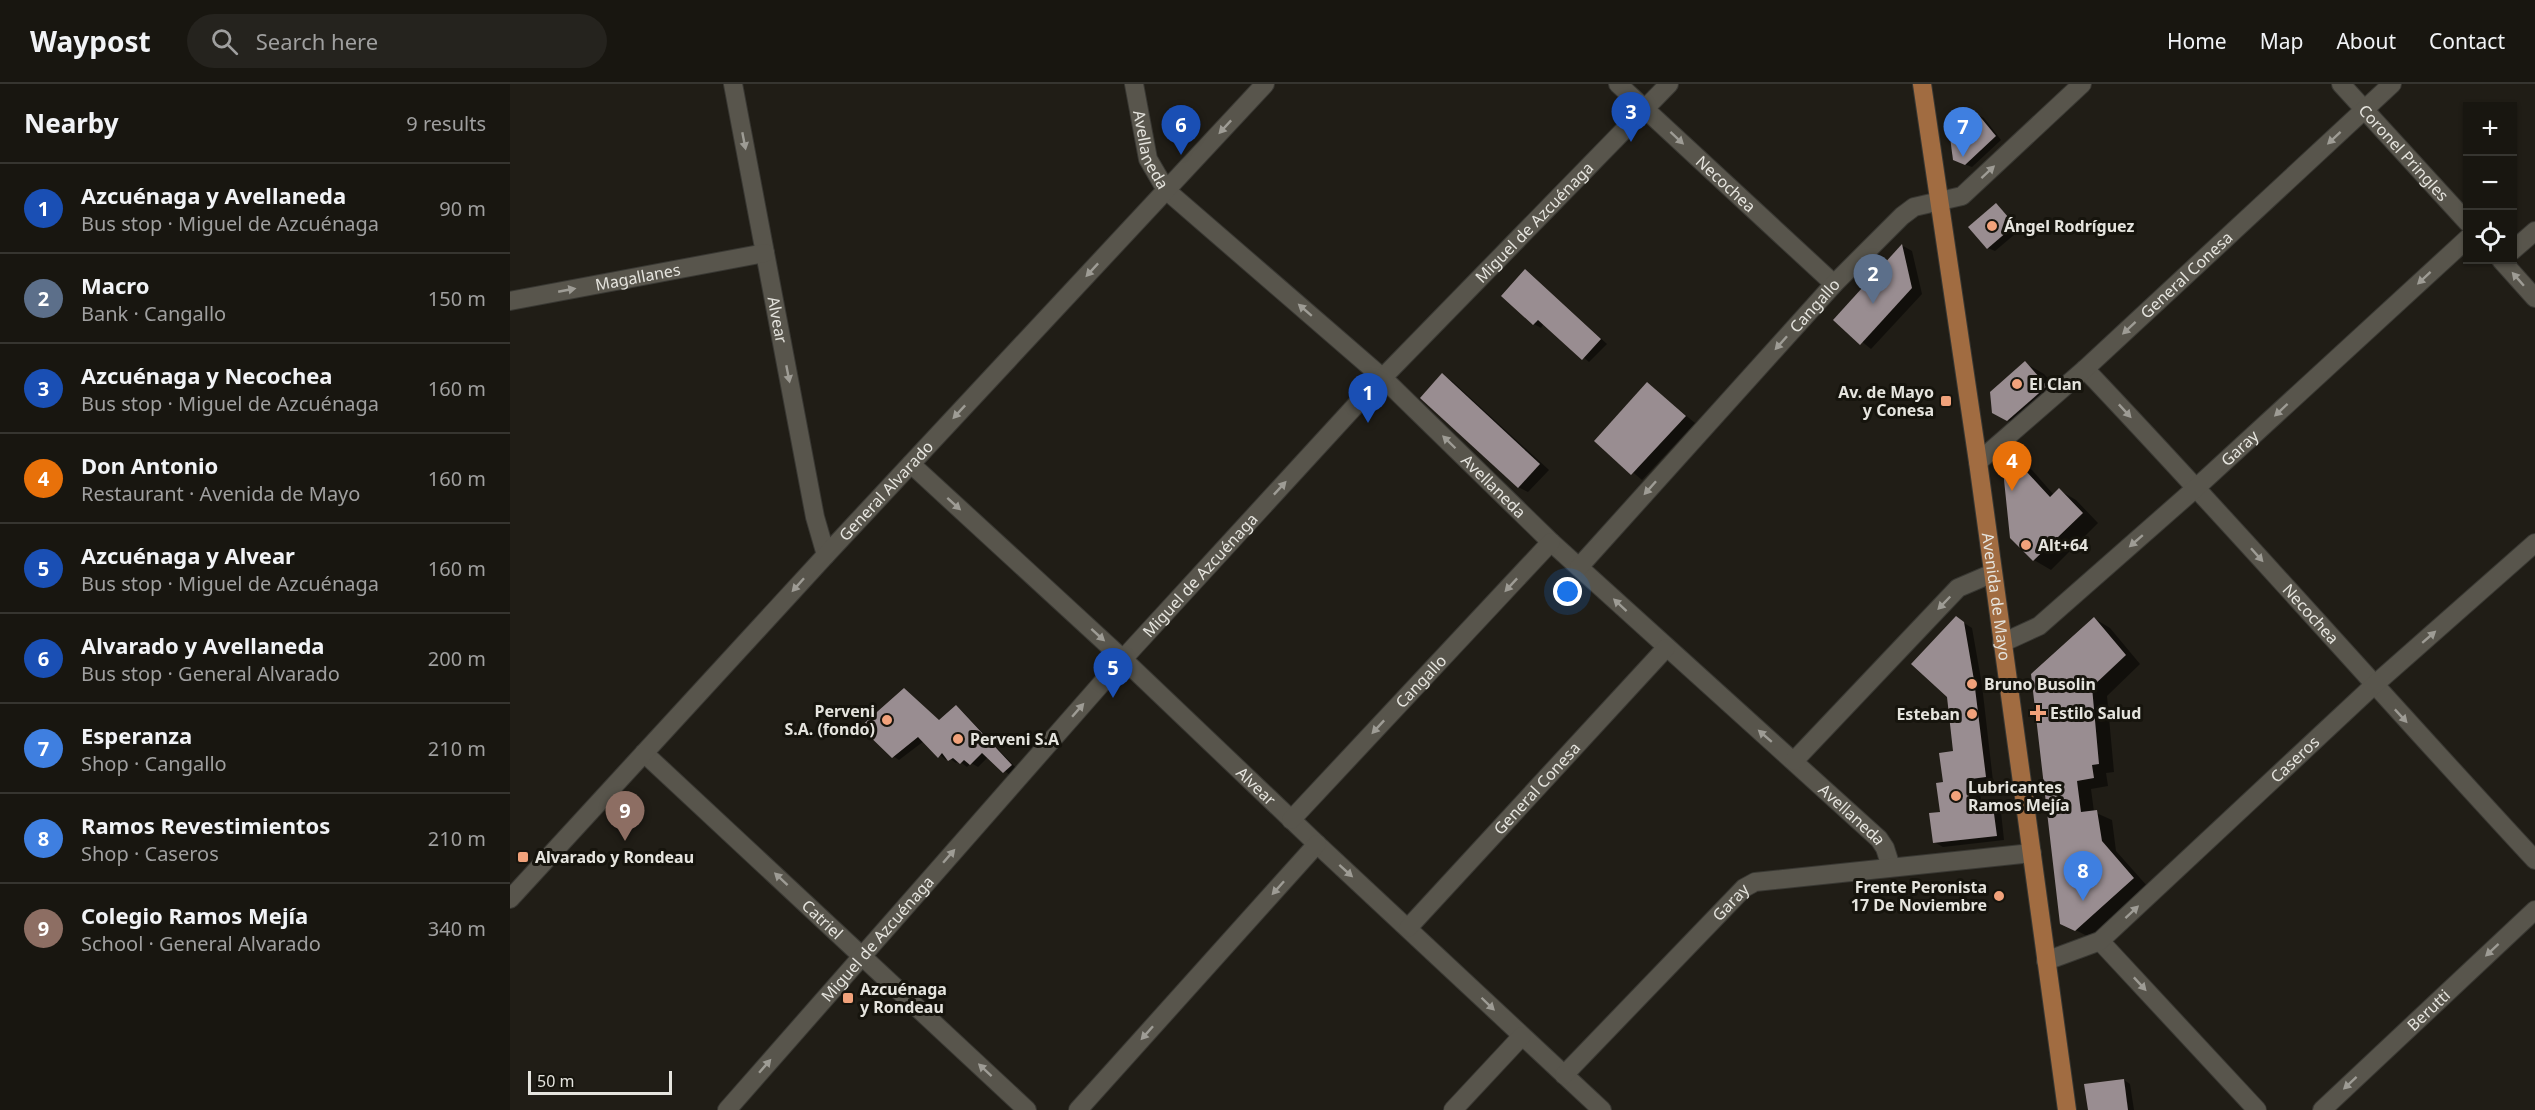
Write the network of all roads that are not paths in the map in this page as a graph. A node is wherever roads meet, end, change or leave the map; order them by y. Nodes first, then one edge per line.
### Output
1 (733, 84) edge
2 (1134, 84) edge
3 (1265, 84) edge
4 (1618, 84) edge
5 (1669, 84) edge
6 (1922, 84) edge
7 (2082, 84) edge
8 (2341, 84) edge
9 (2392, 84) edge
10 (1646, 109) junction
11 (2364, 110) junction
12 (1166, 190) junction
13 (1939, 201) junction
14 (2463, 218) edge
15 (2535, 231) edge
16 (2463, 243) edge
17 (2517, 247) edge
18 (765, 253) junction
19 (2510, 264) edge
20 (1834, 284) junction
21 (2535, 298) edge
22 (510, 301) edge
23 (2085, 369) junction
24 (1383, 378) junction
25 (1978, 462) junction
26 (911, 464) junction
27 (2197, 487) junction
28 (1551, 542) junction
29 (2535, 543) edge
30 (825, 555) junction
31 (1579, 567) junction
32 (1993, 573) junction
33 (2002, 643) junction
34 (1666, 648) junction
35 (1123, 659) junction
36 (2373, 686) junction
37 (644, 753) junction
38 (1794, 761) junction
39 (1291, 820) junction
40 (1317, 844) junction
41 (2031, 853) junction
42 (2535, 860) edge
43 (1891, 867) junction
44 (514, 890) edge
45 (2535, 909) edge
46 (1408, 928) junction
47 (2100, 941) junction
48 (862, 954) junction
49 (2046, 961) junction
50 (1522, 1036) junction
51 (1564, 1075) junction
52 (727, 1110) edge
53 (1027, 1110) edge
54 (1078, 1110) edge
55 (1453, 1110) edge
56 (1602, 1110) edge
57 (2067, 1110) edge
58 (2257, 1110) edge
59 (2322, 1110) edge

1 -> 18 street, Alvear
2 - 12 street, Avellaneda
3 -> 12 street, General Alvarado
4 - 10 street, Necochea
5 - 10 street, Miguel de Azcuénaga
6 - 13 main road, Avenida de Mayo
13 -> 7 street, Cangallo
8 - 11 street, Coronel Pringles
9 - 11 street, General Conesa
10 -> 20 street, Necochea
10 - 24 street, Miguel de Azcuénaga
11 - 14 street, Coronel Pringles
11 -> 23 street, General Conesa
24 -> 12 street, Avellaneda
12 -> 26 street, General Alvarado
13 - 20 street, Cangallo
13 - 25 main road, Avenida de Mayo
15 - 17 street
16 -> 27 street, Garay
22 -> 18 street, Magallanes
18 -> 30 street, Alvear
21 -> 19 street
20 -> 31 street, Cangallo
23 - 25 street, General Conesa
23 -> 27 street, Necochea
28 -> 24 street, Avellaneda
35 -> 24 street, Miguel de Azcuénaga
25 - 32 main road, Avenida de Mayo
26 - 30 street, General Alvarado
26 -> 35 street, Alvear
27 -> 33 street, Garay
27 -> 36 street, Necochea
28 - 31 street, Avellaneda
28 -> 39 street, Cangallo
36 -> 29 street, Caseros
30 -> 37 street, General Alvarado
34 -> 31 street, Avellaneda
32 - 33 main road, Avenida de Mayo
32 -> 38 street
33 - 41 main road, Avenida de Mayo
38 -> 34 street, Avellaneda
34 - 46 street, General Conesa
35 - 39 street, Alvear
48 -> 35 street, Miguel de Azcuénaga
36 -> 42 street, Necochea
47 -> 36 street, Caseros
37 - 44 street, General Alvarado
48 -> 37 street, Catriel
38 - 43 street, Avellaneda
39 - 40 street, Alvear
40 -> 46 street, Alvear
40 -> 54 street
41 - 43 street, Garay
41 - 49 main road, Avenida de Mayo
43 - 51 street, Garay
45 -> 59 street, Berutti
46 -> 50 street, Alvear
47 - 49 street, Caseros
47 -> 58 street
52 -> 48 street, Miguel de Azcuénaga
53 -> 48 street, Catriel
49 - 57 main road, Avenida de Mayo
50 - 51 street, Alvear
50 - 55 street
51 - 56 street, Alvear

